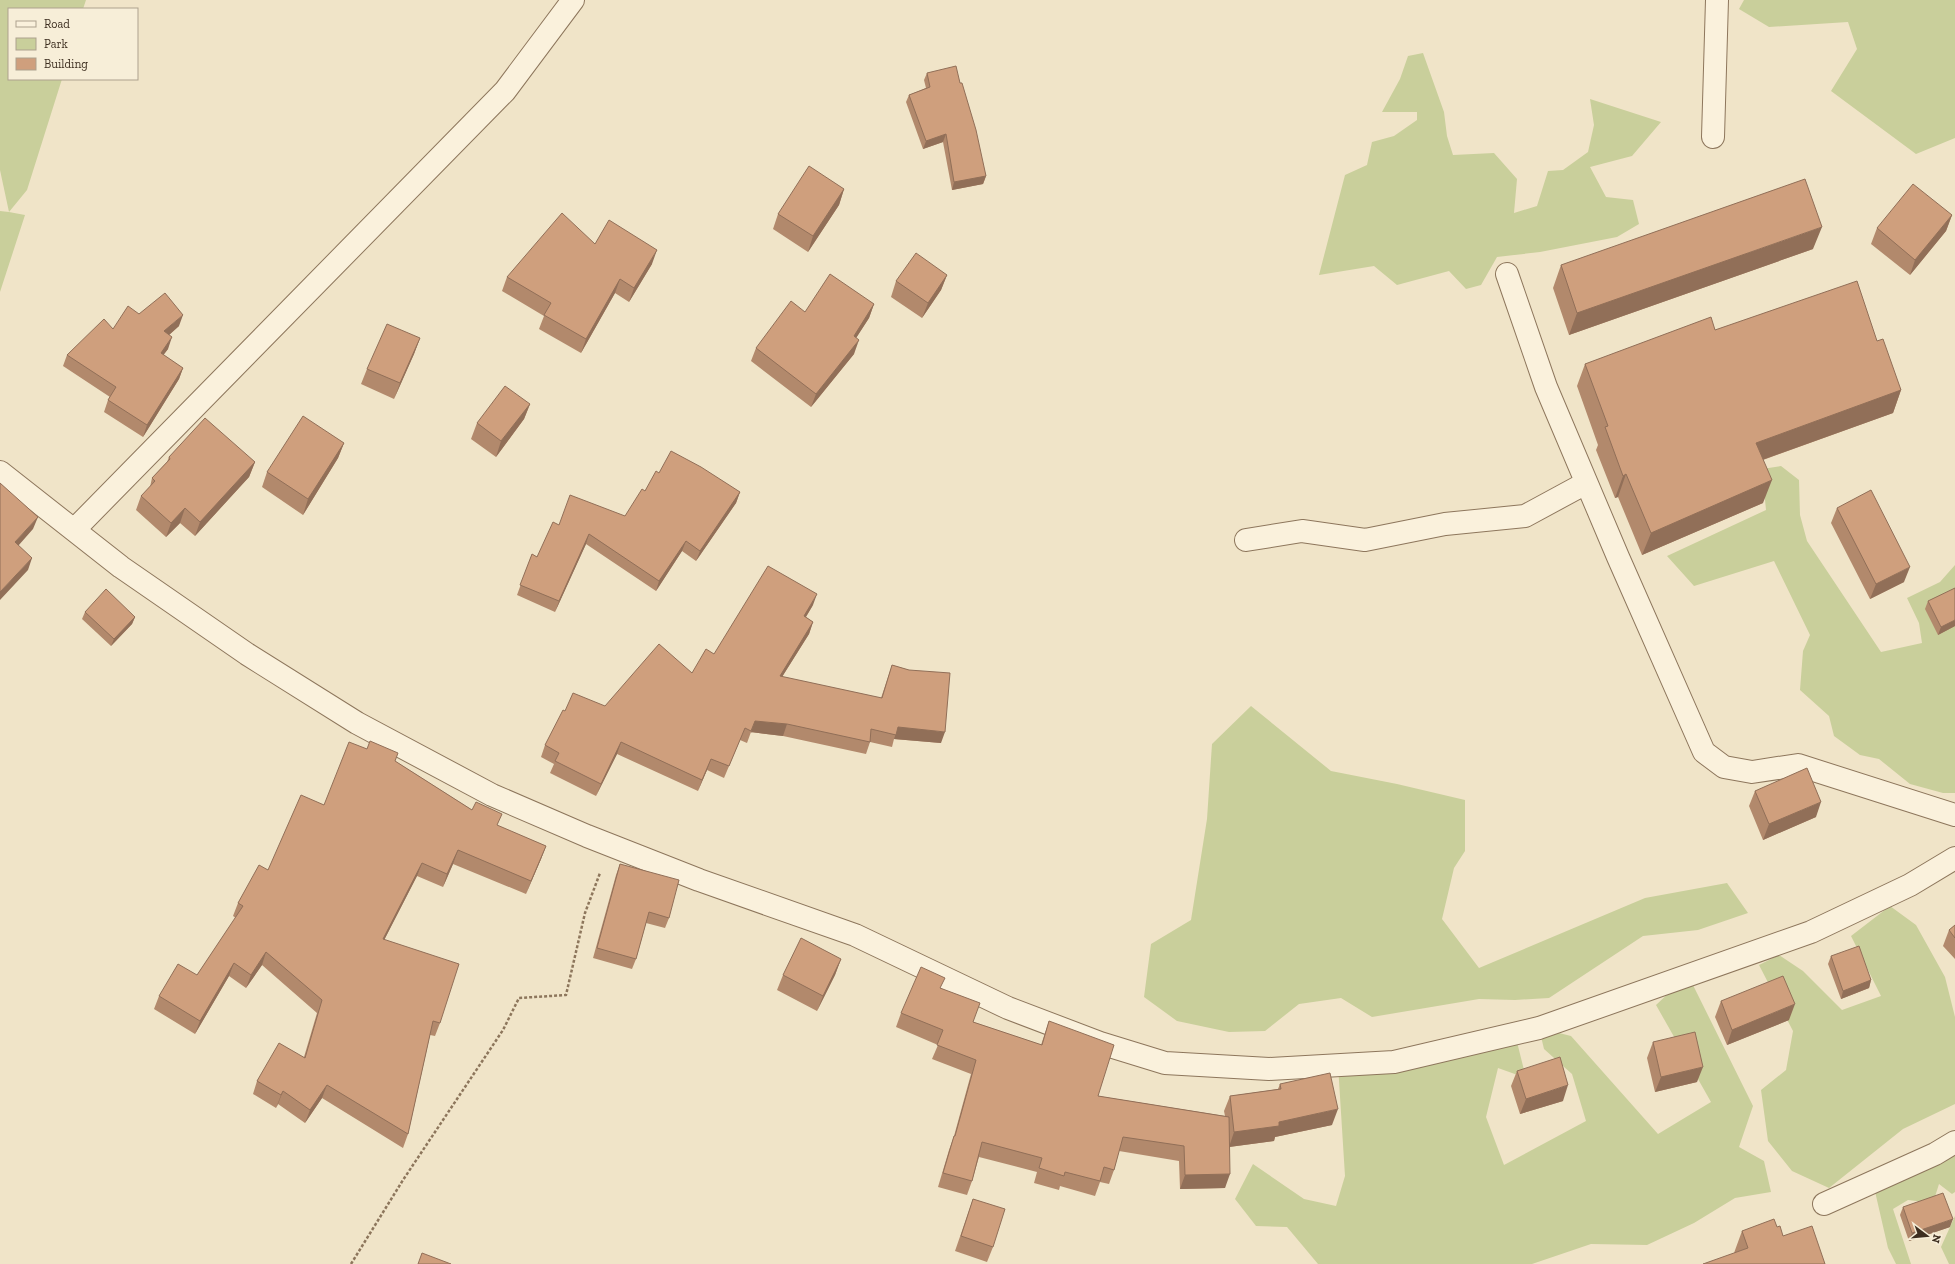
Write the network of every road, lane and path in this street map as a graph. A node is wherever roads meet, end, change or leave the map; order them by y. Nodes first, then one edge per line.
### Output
1 (573, 0) edge
2 (1717, 0) edge
3 (1713, 137) dead end
4 (1507, 274) dead end
5 (0, 472) edge
6 (1586, 483) junction
7 (74, 530) junction
8 (1246, 540) dead end
9 (1955, 815) edge
10 (610, 845) junction
11 (1955, 858) edge
12 (1955, 1142) edge
13 (1824, 1204) dead end
14 (351, 1264) edge

1 - 7 street
2 - 3 street
4 - 6 street
5 - 7 street
6 - 8 street
6 - 9 street
7 - 10 street
10 - 11 street
10 - 14 path
12 - 13 street

